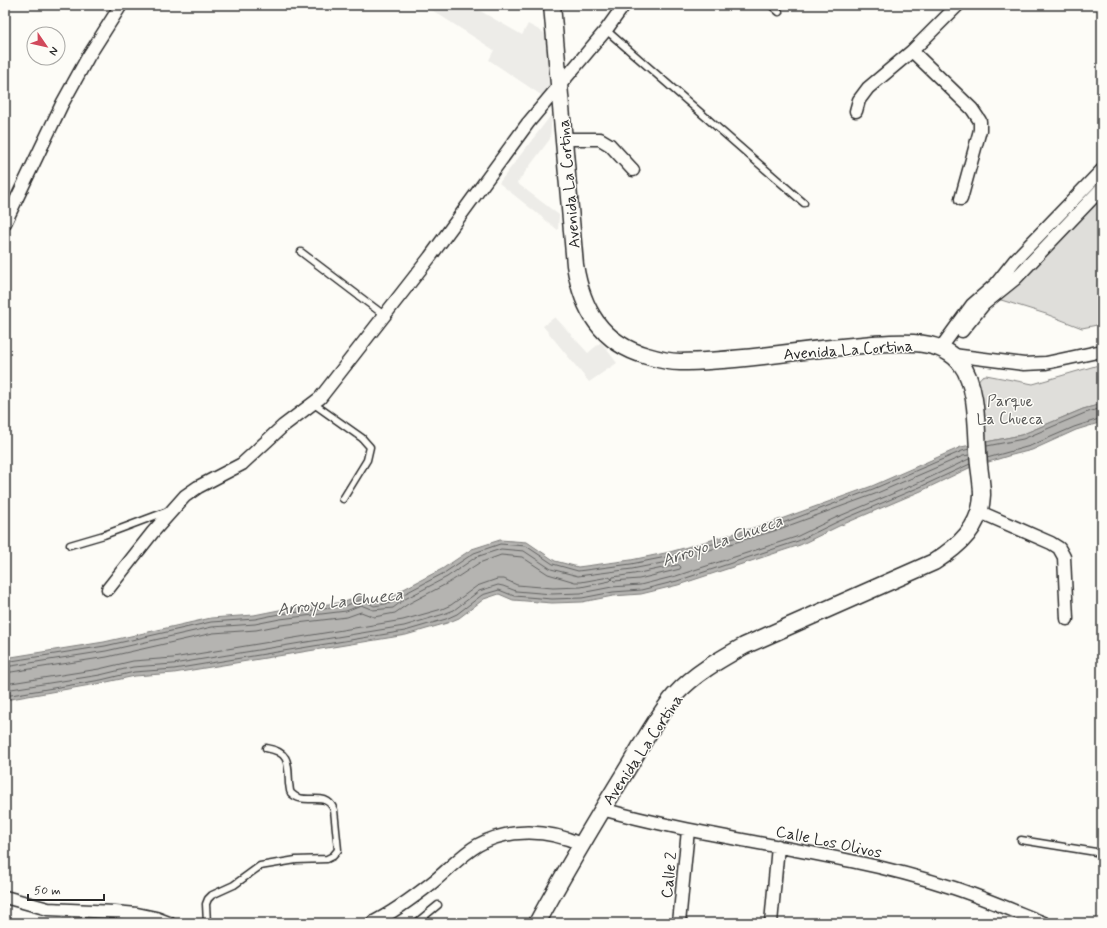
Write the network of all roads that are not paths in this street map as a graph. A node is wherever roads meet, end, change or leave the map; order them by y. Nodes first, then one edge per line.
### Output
1 (121, 5) edge
2 (552, 5) edge
3 (624, 5) edge
4 (771, 5) edge
5 (958, 5) edge
6 (779, 12) dead end
7 (606, 30) junction
8 (912, 51) junction
9 (559, 87) junction
10 (856, 111) dead end
11 (564, 139) junction
12 (634, 170) dead end
13 (1102, 170) edge
14 (1102, 188) edge
15 (961, 199) dead end
16 (804, 203) dead end
17 (5, 223) edge
18 (301, 252) dead end
19 (384, 315) junction
20 (1102, 351) edge
21 (947, 352) junction
22 (314, 404) junction
23 (343, 499) dead end
24 (172, 510) junction
25 (980, 512) junction
26 (70, 545) dead end
27 (108, 589) dead end
28 (1067, 619) dead end
29 (266, 748) dead end
30 (602, 809) junction
31 (688, 830) junction
32 (1021, 840) dead end
33 (582, 844) junction
34 (778, 846) junction
35 (1102, 853) edge
36 (5, 897) edge
37 (438, 904) dead end
38 (169, 923) edge
39 (207, 923) edge
40 (372, 923) edge
41 (416, 923) edge
42 (537, 923) edge
43 (679, 923) edge
44 (771, 923) edge
45 (1044, 923) edge

1 - 17 street
2 - 9 main road, Avenida La Cortina
3 - 7 street
4 - 6 lane
5 - 8 street
7 - 9 street
7 - 16 lane
8 - 10 street
8 - 15 street
9 - 11 main road, Avenida La Cortina
9 - 19 street
11 - 12 street
11 - 21 main road, Avenida La Cortina
13 - 21 street
14 - 21 street
18 - 19 lane
19 - 22 street
20 - 21 street
21 - 25 main road, Avenida La Cortina
22 - 23 lane
22 - 24 street
24 - 26 lane
24 - 27 street
25 - 28 street
25 - 30 main road, Avenida La Cortina
29 - 39 lane
30 - 31 street, Calle Los Olivos
30 - 33 main road, Avenida La Cortina
31 - 34 street, Calle Los Olivos
31 - 43 street, Calle 2
32 - 35 lane
33 - 40 street
33 - 42 main road, Avenida La Cortina
34 - 44 street
34 - 45 street, Calle Los Olivos
36 - 38 street
37 - 41 lane

